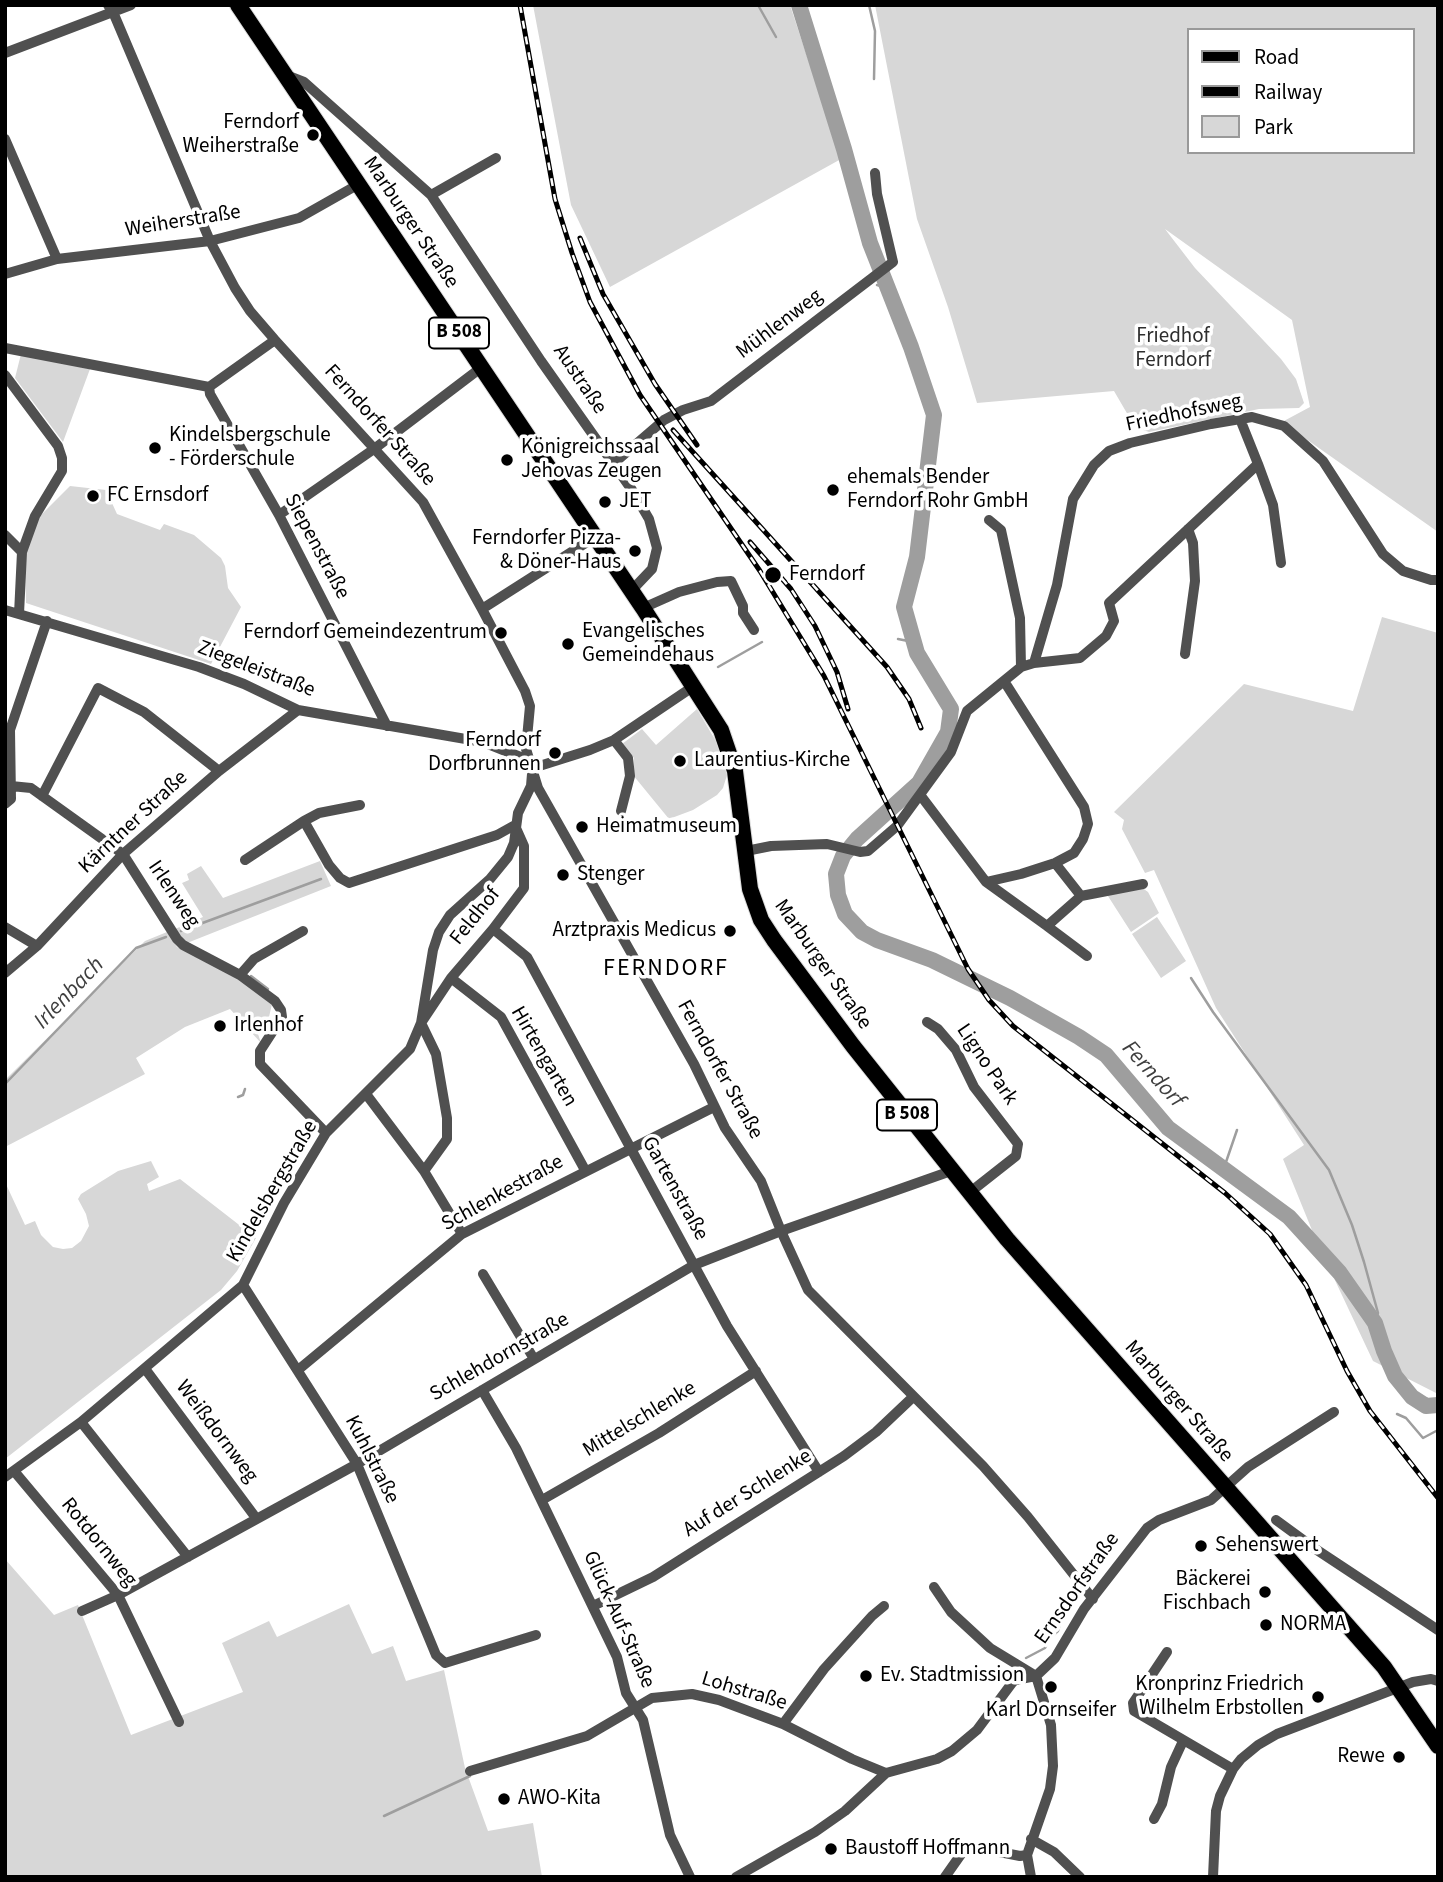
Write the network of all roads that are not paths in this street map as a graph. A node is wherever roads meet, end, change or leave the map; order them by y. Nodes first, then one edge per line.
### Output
1 (131, 5) edge
2 (238, 5) edge
3 (111, 9) edge
4 (5, 53) edge
5 (286, 75) junction
6 (5, 139) edge
7 (496, 158) dead end
8 (875, 173) dead end
9 (359, 184) junction
10 (431, 195) junction
11 (211, 241) junction
12 (57, 259) junction
13 (5, 274) edge
14 (275, 340) junction
15 (5, 348) edge
16 (482, 367) junction
17 (5, 375) edge
18 (209, 387) junction
19 (1240, 419) junction
20 (374, 449) junction
21 (613, 464) junction
22 (1258, 464) junction
23 (279, 515) junction
24 (989, 520) dead end
25 (1188, 528) junction
26 (5, 535) edge
27 (595, 537) junction
28 (22, 552) junction
29 (1281, 563) dead end
30 (1438, 580) edge
31 (632, 590) junction
32 (643, 607) junction
33 (482, 609) junction
34 (5, 610) edge
35 (19, 614) junction
36 (47, 621) junction
37 (754, 630) dead end
38 (1185, 654) dead end
39 (1034, 663) junction
40 (1021, 667) junction
41 (1004, 681) junction
42 (694, 687) junction
43 (298, 710) junction
44 (387, 726) junction
45 (8, 729) edge
46 (614, 740) junction
47 (533, 768) junction
48 (219, 771) junction
49 (11, 786) junction
50 (42, 796) junction
51 (921, 796) junction
52 (5, 804) edge
53 (360, 805) dead end
54 (621, 811) dead end
55 (304, 821) junction
56 (515, 825) junction
57 (746, 851) junction
58 (123, 854) junction
59 (245, 860) dead end
60 (1055, 863) junction
61 (986, 882) junction
62 (1143, 884) dead end
63 (1081, 896) junction
64 (1047, 926) junction
65 (5, 927) edge
66 (493, 929) junction
67 (303, 930) dead end
68 (37, 946) junction
69 (1087, 956) dead end
70 (5, 973) edge
71 (240, 975) junction
72 (451, 978) junction
73 (927, 1022) dead end
74 (421, 1023) junction
75 (366, 1094) junction
76 (714, 1107) junction
77 (326, 1133) junction
78 (631, 1148) junction
79 (585, 1170) junction
80 (424, 1171) junction
81 (951, 1171) junction
82 (969, 1193) junction
83 (781, 1231) junction
84 (462, 1234) junction
85 (694, 1265) junction
86 (483, 1274) dead end
87 (243, 1285) junction
88 (534, 1360) junction
89 (146, 1370) junction
90 (298, 1370) junction
91 (756, 1371) junction
92 (482, 1390) junction
93 (913, 1397) junction
94 (1334, 1412) dead end
95 (81, 1422) junction
96 (357, 1464) junction
97 (819, 1472) junction
98 (10, 1474) edge
99 (1225, 1488) junction
100 (542, 1500) junction
101 (256, 1518) junction
102 (1276, 1520) dead end
103 (188, 1557) junction
104 (934, 1587) dead end
105 (118, 1595) junction
106 (1093, 1598) junction
107 (593, 1606) junction
108 (884, 1606) dead end
109 (82, 1611) dead end
110 (1438, 1630) edge
111 (536, 1635) dead end
112 (1167, 1652) dead end
113 (1035, 1676) junction
114 (1438, 1681) edge
115 (1399, 1687) junction
116 (635, 1706) junction
117 (178, 1722) dead end
118 (783, 1724) junction
119 (1183, 1741) junction
120 (1438, 1746) edge
121 (1233, 1769) junction
122 (470, 1771) dead end
123 (886, 1773) junction
124 (1154, 1819) dead end
125 (1031, 1839) junction
126 (1027, 1855) junction
127 (690, 1877) edge
128 (736, 1877) edge
129 (946, 1877) edge
130 (1031, 1877) edge
131 (1080, 1877) edge
132 (1213, 1877) edge

1 - 3 street
2 - 5 main road, Marburger Straße / B 508
3 - 4 street
3 - 11 street, Ferndorfer Straße
5 - 9 main road, Marburger Straße / B 508
5 - 10 street, Austraße
6 - 12 street
7 - 10 street
8 - 21 street, Mühlenweg
9 - 11 street, Weiherstraße
9 - 16 main road, Marburger Straße / B 508
10 - 21 street, Austraße
11 - 12 street, Weiherstraße
11 - 14 street, Ferndorfer Straße
12 - 13 street, Weiherstraße
14 - 18 street
14 - 20 street, Ferndorfer Straße
15 - 18 street
16 - 20 street
16 - 27 main road, Marburger Straße / B 508
17 - 28 street
18 - 23 street, Siepenstraße
19 - 22 street
19 - 30 street, Friedhofsweg
19 - 39 street, Friedhofsweg
20 - 23 street
20 - 33 street, Ferndorfer Straße
21 - 31 street, Austraße
22 - 25 street
22 - 29 street
23 - 44 street, Siepenstraße
24 - 40 street
25 - 38 street
25 - 39 street
26 - 28 street
27 - 31 main road, Marburger Straße / B 508
27 - 33 street
28 - 35 street
31 - 32 main road, Marburger Straße / B 508
32 - 37 street
32 - 42 main road, Marburger Straße / B 508
33 - 47 street, Ferndorfer Straße
34 - 35 street, Ziegeleistraße
35 - 36 street, Ziegeleistraße
36 - 43 street, Ziegeleistraße
36 - 45 street
39 - 40 street
40 - 41 street
41 - 51 street
41 - 60 street
42 - 46 street
42 - 57 main road, Marburger Straße / B 508
43 - 44 street, Ziegeleistraße
43 - 48 street, Kärntner Straße
44 - 47 street, Ziegeleistraße
45 - 49 street
46 - 47 street
46 - 54 street
47 - 56 street, Kindelsbergstraße
47 - 76 street, Ferndorfer Straße
48 - 50 street
48 - 58 street, Kärntner Straße
49 - 50 street, Irlenweg
49 - 52 street
50 - 58 street, Irlenweg
51 - 57 street
51 - 61 street
53 - 55 street
55 - 56 street
55 - 59 street
56 - 66 street, Feldhof
56 - 74 street, Kindelsbergstraße
57 - 81 main road, Marburger Straße / B 508
58 - 68 street, Kärntner Straße
58 - 71 street, Irlenweg
60 - 61 street
60 - 63 street
61 - 64 street
62 - 63 street
63 - 64 street
64 - 69 street
65 - 68 street
66 - 72 street, Feldhof
66 - 78 street, Gartenstraße
67 - 71 street
68 - 70 street, Kärntner Straße
71 - 77 street, Irlenweg
72 - 74 street, Feldhof
72 - 79 street, Hirtengarten
73 - 82 street, Ligno Park
74 - 75 street, Kindelsbergstraße
74 - 80 street
75 - 77 street, Kindelsbergstraße
75 - 80 street
76 - 78 street, Schlenkestraße
76 - 83 street, Ferndorfer Straße
77 - 87 street, Kindelsbergstraße
78 - 79 street, Schlenkestraße
78 - 85 street, Gartenstraße
79 - 84 street, Schlenkestraße
80 - 84 street
81 - 82 main road, Marburger Straße / B 508
81 - 83 street, Schlehdornstraße
82 - 99 main road, Marburger Straße / B 508
83 - 85 street, Schlehdornstraße
83 - 93 street, Ferndorfer Straße
84 - 90 street, Schlenkestraße
85 - 88 street, Schlehdornstraße
85 - 91 street, Gartenstraße
86 - 88 street
87 - 89 street, Kindelsbergstraße
87 - 90 street, Kuhlstraße
88 - 92 street, Schlehdornstraße
89 - 95 street, Kindelsbergstraße
89 - 101 street, Weißdornweg
90 - 96 street, Kuhlstraße
91 - 97 street, Gartenstraße
91 - 100 street, Mittelschlenke
92 - 96 street, Schlehdornstraße
92 - 100 street, Glück-Auf-Straße
93 - 97 street, Auf der Schlenke
93 - 106 street, Ferndorfer Straße
94 - 99 street, Ernsdorfstraße
95 - 98 street, Kindelsbergstraße
95 - 103 street
96 - 101 street, Schlehdornstraße
96 - 111 street, Kuhlstraße
97 - 107 street, Auf der Schlenke
98 - 105 street, Rotdornweg
99 - 106 street, Ernsdorfstraße
99 - 115 main road, Marburger Straße / B 508
100 - 107 street, Glück-Auf-Straße
101 - 103 street, Schlehdornstraße
102 - 110 street
103 - 105 street, Schlehdornstraße
104 - 113 street
105 - 109 street, Schlehdornstraße
105 - 117 street, Rotdornweg
106 - 113 street, Ernsdorfstraße
107 - 116 street, Glück-Auf-Straße
108 - 118 street
112 - 119 street
113 - 123 street
113 - 125 street, Ernsdorfstraße
114 - 115 street
115 - 120 main road, Marburger Straße / B 508
115 - 121 street
116 - 118 street, Lohstraße
116 - 122 street, Lohstraße
116 - 127 street, Glück-Auf-Straße
118 - 123 street, Lohstraße
119 - 121 street
119 - 124 street
121 - 132 street
123 - 128 street
125 - 126 street, Ernsdorfstraße
125 - 131 street
126 - 129 street
126 - 130 street, Ernsdorfstraße

